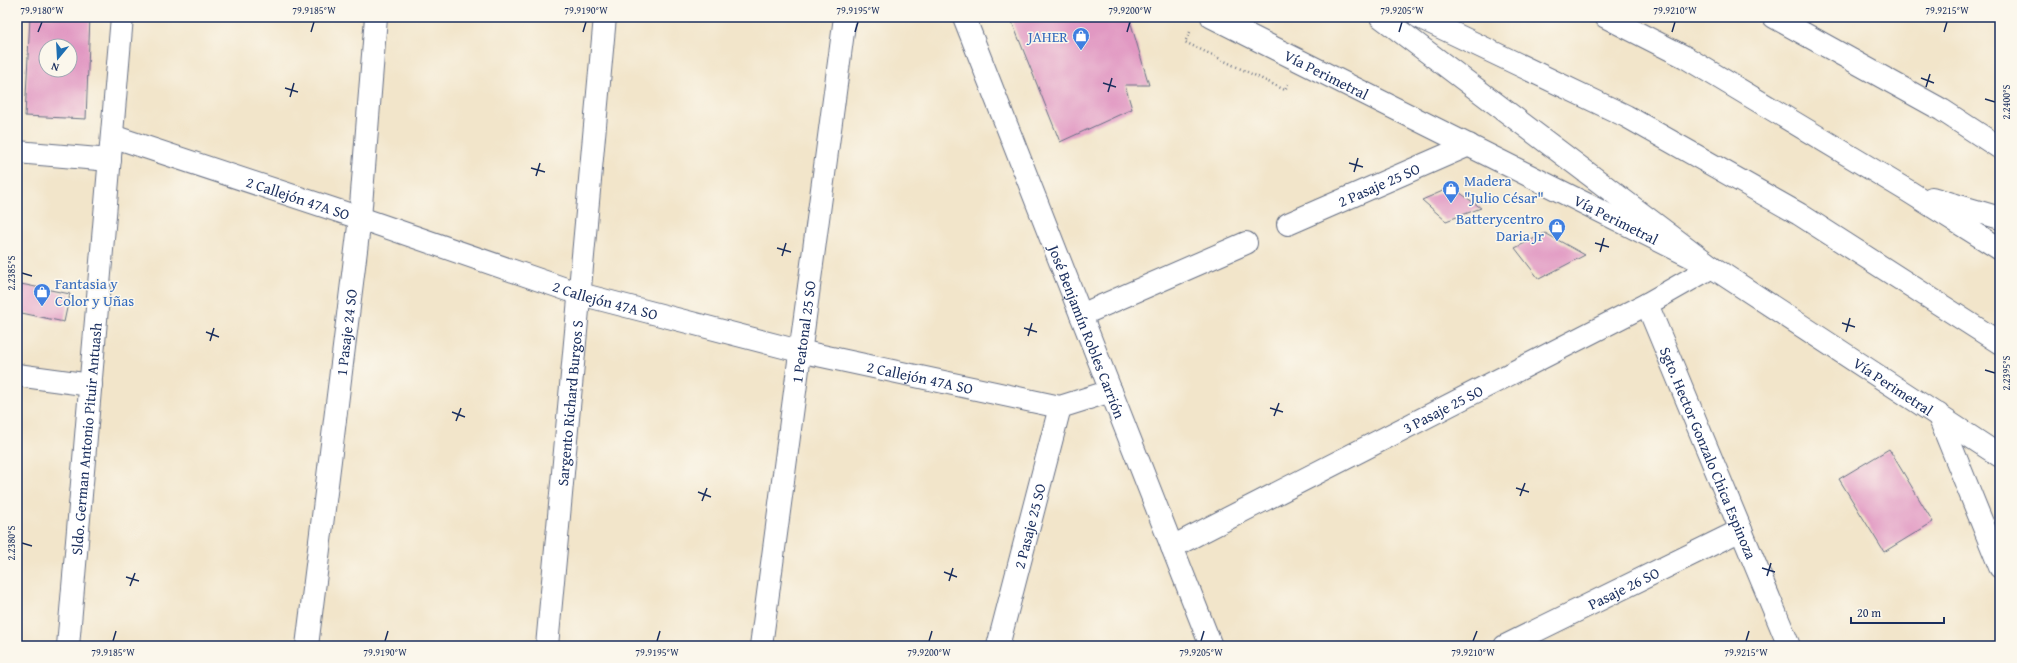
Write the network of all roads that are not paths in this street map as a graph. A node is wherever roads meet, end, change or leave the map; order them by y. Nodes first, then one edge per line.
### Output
1 (122, 17) edge
2 (376, 17) edge
3 (605, 17) edge
4 (845, 17) edge
5 (964, 17) edge
6 (1212, 17) edge
7 (1381, 17) edge
8 (1419, 17) edge
9 (1606, 17) edge
10 (1774, 17) edge
11 (112, 136) junction
12 (1469, 145) junction
13 (2000, 148) edge
14 (17, 152) edge
15 (110, 160) junction
16 (1908, 191) junction
17 (360, 218) junction
18 (2000, 218) edge
19 (1288, 224) dead end
20 (1246, 243) dead end
21 (2000, 249) edge
22 (1712, 267) junction
23 (580, 294) junction
24 (1647, 304) junction
25 (1081, 315) junction
26 (2000, 344) edge
27 (799, 351) junction
28 (17, 375) edge
29 (91, 385) junction
30 (1111, 391) junction
31 (1060, 407) junction
32 (1938, 414) junction
33 (2000, 456) edge
34 (1741, 530) junction
35 (1172, 547) junction
36 (2000, 567) edge
37 (68, 646) edge
38 (307, 646) edge
39 (547, 646) edge
40 (761, 646) edge
41 (998, 646) edge
42 (1211, 646) edge
43 (1505, 646) edge
44 (1789, 646) edge

1 - 11 main road, Sldo. German Antonio Pituir Antuash
2 - 17 main road, 1 Pasaje 24 SO
3 - 23 main road, Sargento Richard Burgos S
4 - 27 main road, 1 Peatonal 25 SO
5 - 25 main road, José Benjamín Robles Carrión
6 - 12 main road, Vía Perimetral
7 - 22 main road
8 - 26 main road
9 - 16 main road
10 - 13 main road
11 - 15 main road, Sldo. German Antonio Pituir Antuash
11 - 17 main road, 2 Callejón 47A SO
12 - 19 main road, 2 Pasaje 25 SO
12 - 22 main road, Vía Perimetral
14 - 15 main road
15 - 29 main road, Sldo. German Antonio Pituir Antuash
16 - 18 main road
16 - 21 main road
17 - 23 main road, 2 Callejón 47A SO
17 - 38 main road, 1 Pasaje 24 SO
20 - 25 main road
22 - 24 main road, 3 Pasaje 25 SO
22 - 32 main road, Vía Perimetral
23 - 27 main road, 2 Callejón 47A SO
23 - 39 main road, Sargento Richard Burgos S
24 - 34 main road, Sgto. Hector Gonzalo Chica Espinoza
24 - 35 main road, 3 Pasaje 25 SO
25 - 30 main road, José Benjamín Robles Carrión
27 - 31 main road, 2 Callejón 47A SO
27 - 40 main road, 1 Peatonal 25 SO
28 - 29 main road
29 - 37 main road, Sldo. German Antonio Pituir Antuash
30 - 31 main road, 2 Callejón 47A SO
30 - 35 main road, José Benjamín Robles Carrión
31 - 41 main road, 2 Pasaje 25 SO
32 - 33 main road, Vía Perimetral
32 - 36 main road
34 - 43 main road, Pasaje 26 SO
34 - 44 main road, Sgto. Hector Gonzalo Chica Espinoza
35 - 42 main road, José Benjamín Robles Carrión

